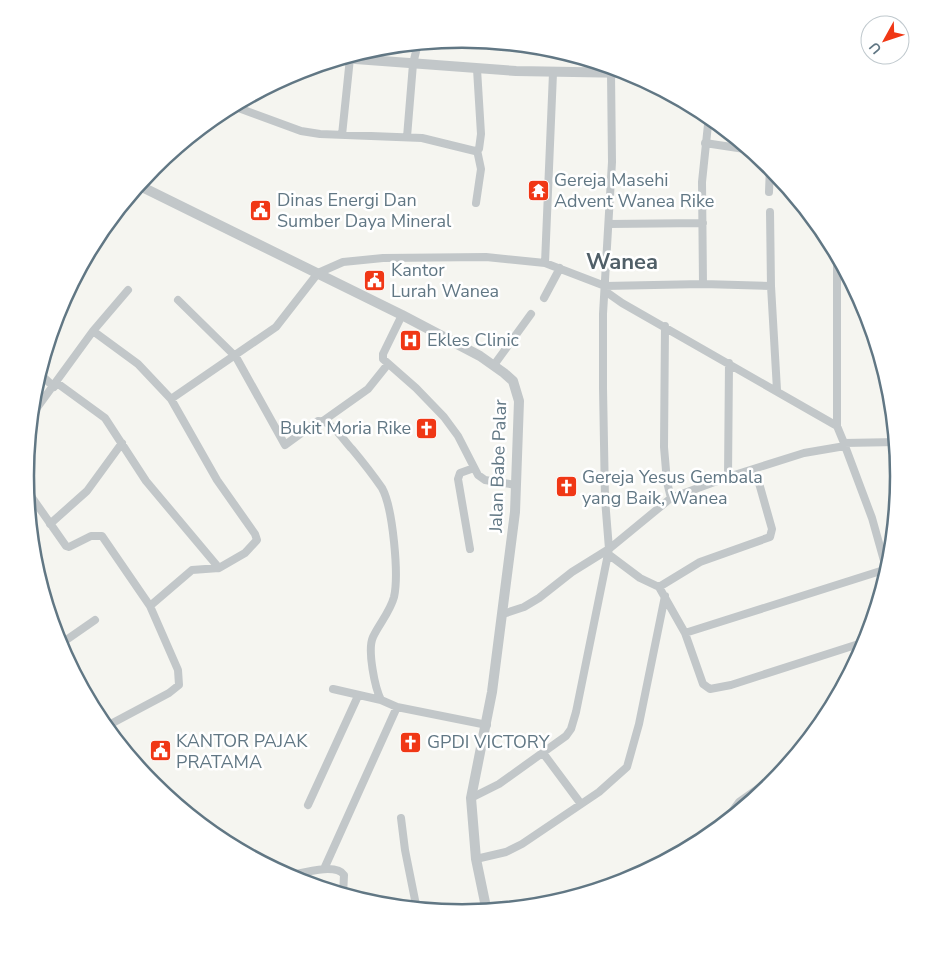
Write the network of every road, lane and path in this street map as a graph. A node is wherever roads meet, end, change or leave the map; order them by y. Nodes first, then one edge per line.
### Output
1 (416, 50) edge
2 (363, 60) edge
3 (346, 64) edge
4 (413, 64) junction
5 (477, 68) junction
6 (599, 71) edge
7 (553, 73) junction
8 (610, 74) edge
9 (241, 109) edge
10 (707, 124) edge
11 (342, 135) junction
12 (407, 137) junction
13 (704, 143) junction
14 (738, 148) edge
15 (478, 150) junction
16 (770, 177) edge
17 (145, 188) edge
18 (769, 192) dead end
19 (476, 203) dead end
20 (770, 212) dead end
21 (703, 223) junction
22 (609, 224) junction
23 (545, 263) junction
24 (560, 268) junction
25 (837, 268) edge
26 (318, 273) junction
27 (703, 284) junction
28 (771, 286) junction
29 (605, 289) junction
30 (128, 290) dead end
31 (544, 298) dead end
32 (178, 300) dead end
33 (531, 314) dead end
34 (402, 315) junction
35 (665, 326) junction
36 (94, 331) junction
37 (236, 357) junction
38 (729, 363) junction
39 (388, 364) junction
40 (494, 365) junction
41 (46, 377) edge
42 (56, 385) junction
43 (778, 390) junction
44 (171, 399) junction
45 (40, 405) edge
46 (323, 421) junction
47 (837, 426) junction
48 (890, 442) edge
49 (122, 443) junction
50 (845, 444) junction
51 (474, 468) junction
52 (755, 469) junction
53 (728, 477) junction
54 (516, 486) junction
55 (671, 498) junction
56 (35, 502) edge
57 (50, 524) junction
58 (470, 549) dead end
59 (608, 551) junction
60 (884, 557) edge
61 (219, 568) junction
62 (880, 573) edge
63 (660, 587) junction
64 (665, 596) junction
65 (150, 606) junction
66 (503, 614) junction
67 (95, 620) dead end
68 (685, 634) junction
69 (66, 640) edge
70 (857, 644) edge
71 (332, 689) dead end
72 (358, 696) junction
73 (381, 700) junction
74 (397, 707) junction
75 (112, 724) edge
76 (487, 726) junction
77 (543, 753) junction
78 (753, 791) edge
79 (471, 798) junction
80 (581, 804) junction
81 (308, 805) dead end
82 (733, 809) edge
83 (401, 818) dead end
84 (476, 859) junction
85 (324, 869) junction
86 (300, 874) edge
87 (343, 888) edge
88 (416, 903) edge
89 (485, 904) edge

1 - 4 street
2 - 4 street
3 - 11 street
4 - 5 street
4 - 12 street
5 - 7 street
5 - 15 street
6 - 7 street
7 - 23 street
8 - 22 street
9 - 11 street
10 - 13 street
11 - 12 street
12 - 15 street
13 - 14 street
13 - 21 street
15 - 19 street
16 - 18 street
17 - 26 street, Jalan Babe Palar
20 - 28 street
21 - 22 street
21 - 27 street
22 - 29 street
23 - 24 street
23 - 26 street
24 - 29 street
24 - 31 street
25 - 47 street
26 - 34 street, Jalan Babe Palar
26 - 37 street
27 - 28 street
27 - 29 street
28 - 43 street
29 - 35 street
29 - 59 street
30 - 36 street
32 - 37 street
33 - 40 street
34 - 39 street
34 - 40 street, Jalan Babe Palar
35 - 38 street
35 - 55 street
36 - 42 street
36 - 44 street
37 - 44 street
37 - 46 street
38 - 43 street
38 - 53 street
39 - 46 street
39 - 51 street
40 - 54 street, Jalan Babe Palar
41 - 42 street
42 - 45 street
42 - 49 street
43 - 47 street
44 - 61 street
46 - 73 street
47 - 50 street
48 - 50 street
49 - 57 street
49 - 61 street
50 - 52 street
50 - 60 street
51 - 54 street
51 - 58 street
52 - 53 street
52 - 63 street
53 - 55 street
54 - 66 street, Jalan Babe Palar
55 - 59 street
56 - 57 street
57 - 65 street
59 - 63 street
59 - 66 street
59 - 77 street
61 - 65 street
62 - 68 street
63 - 64 street
64 - 68 street
64 - 80 street
65 - 75 street
66 - 76 street, Jalan Babe Palar
67 - 69 street
68 - 70 street
71 - 72 street
72 - 73 street
72 - 81 street
73 - 74 street
74 - 76 street
74 - 85 street
76 - 79 street, Jalan Babe Palar
77 - 79 street
77 - 80 street
78 - 82 street
79 - 84 street, Jalan Babe Palar
80 - 84 street
83 - 88 street
84 - 89 street, Jalan Babe Palar
85 - 86 street
85 - 87 street

